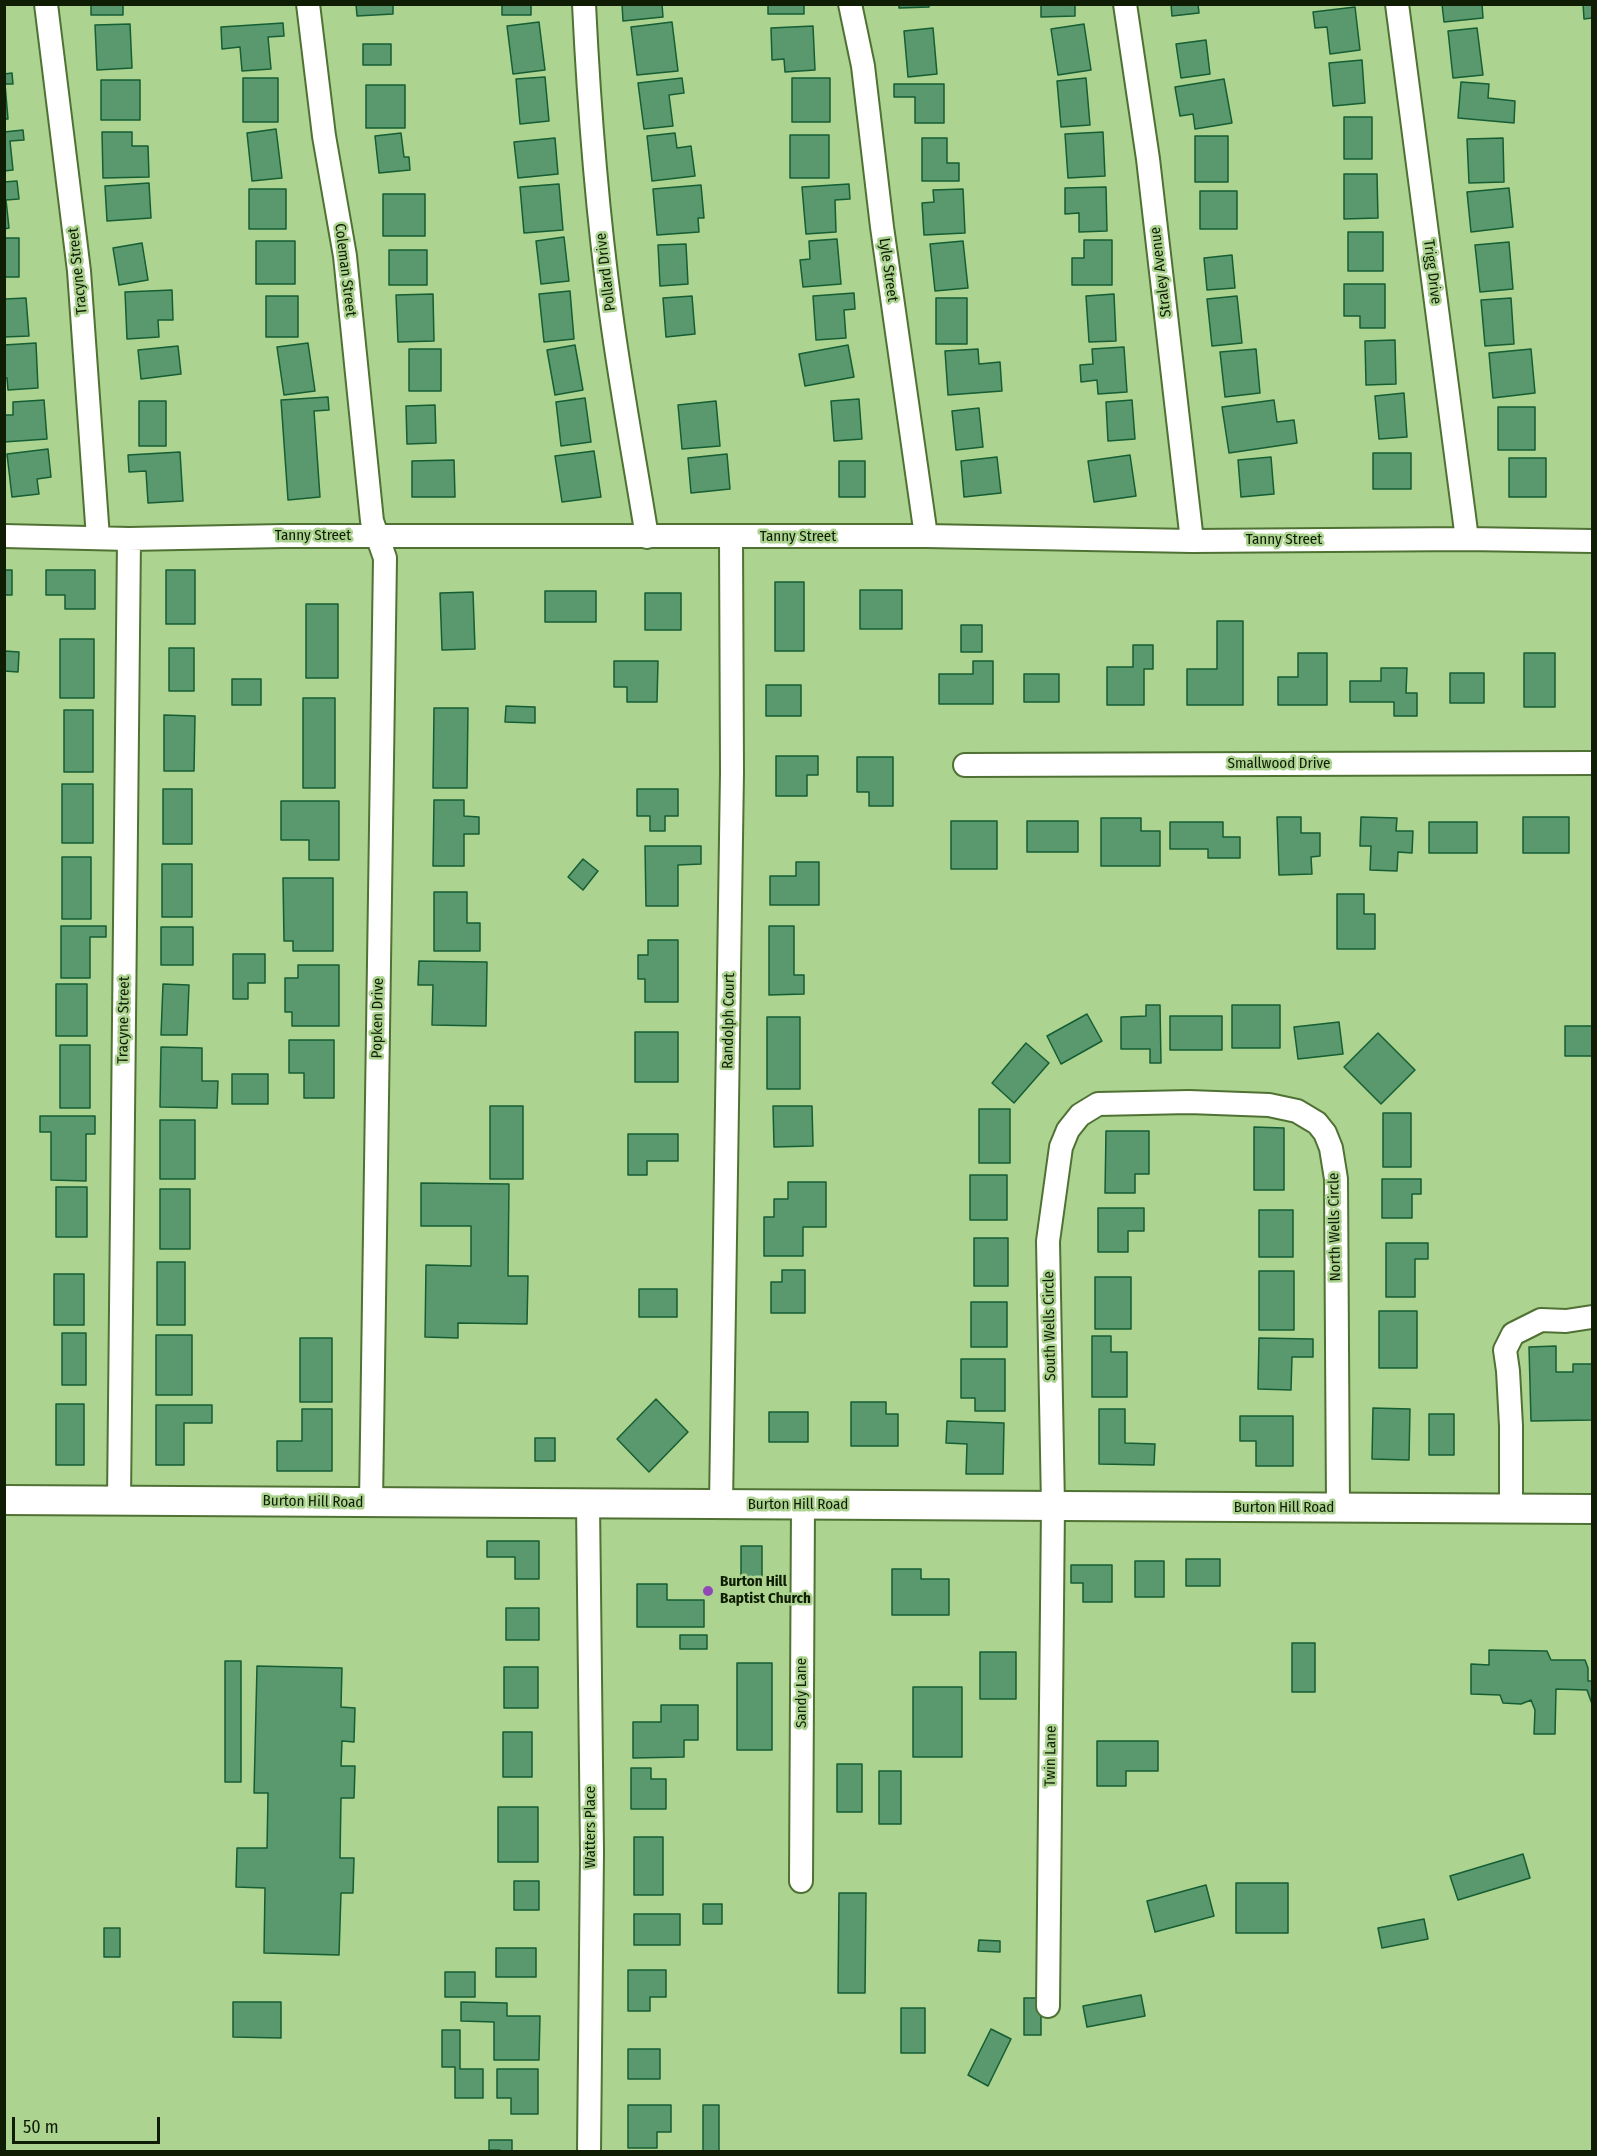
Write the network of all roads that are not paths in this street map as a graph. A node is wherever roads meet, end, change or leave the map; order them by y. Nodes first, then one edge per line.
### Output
1 (46, 4) edge
2 (308, 4) edge
3 (584, 4) edge
4 (850, 4) edge
5 (1125, 4) edge
6 (1397, 4) edge
7 (4, 536) edge
8 (377, 536) junction
9 (926, 536) junction
10 (647, 537) junction
11 (731, 537) junction
12 (98, 538) junction
13 (129, 539) junction
14 (1467, 539) junction
15 (1192, 541) junction
16 (1593, 541) edge
17 (1593, 764) edge
18 (965, 765) dead end
19 (1061, 1147) joint
20 (1593, 1317) edge
21 (4, 1500) edge
22 (119, 1501) junction
23 (371, 1502) junction
24 (588, 1503) junction
25 (721, 1504) junction
26 (803, 1505) junction
27 (1053, 1506) junction
28 (1338, 1508) junction
29 (1511, 1509) junction
30 (1593, 1509) edge
31 (801, 1881) dead end
32 (1048, 2006) dead end
33 (589, 2151) edge

1 - 12 street, Tracyne Street
2 - 8 street, Coleman Street
3 - 10 street, Pollard Drive
4 - 9 street, Lyle Street
5 - 15 street, Straley Avenue
6 - 14 street, Trigg Drive
7 - 12 street, Tanny Street
8 - 10 street, Tanny Street
8 - 13 street, Tanny Street
8 - 23 street, Popken Drive
9 - 11 street, Tanny Street
9 - 15 street, Tanny Street
10 - 11 street, Tanny Street
11 - 25 street, Randolph Court
12 - 13 street, Tanny Street
13 - 22 street, Tracyne Street
14 - 15 street, Tanny Street
14 - 16 street, Tanny Street
17 - 18 street, Smallwood Drive
19 - 27 street, South Wells Circle
19 - 28 street, North Wells Circle
20 - 29 street
21 - 22 street, Burton Hill Road
22 - 23 street, Burton Hill Road
23 - 24 street, Burton Hill Road
24 - 25 street, Burton Hill Road
24 - 33 street, Watters Place
25 - 26 street, Burton Hill Road
26 - 27 street, Burton Hill Road
26 - 31 street, Sandy Lane
27 - 28 street, Burton Hill Road
27 - 32 street, Twin Lane
28 - 29 street, Burton Hill Road
29 - 30 street, Burton Hill Road

